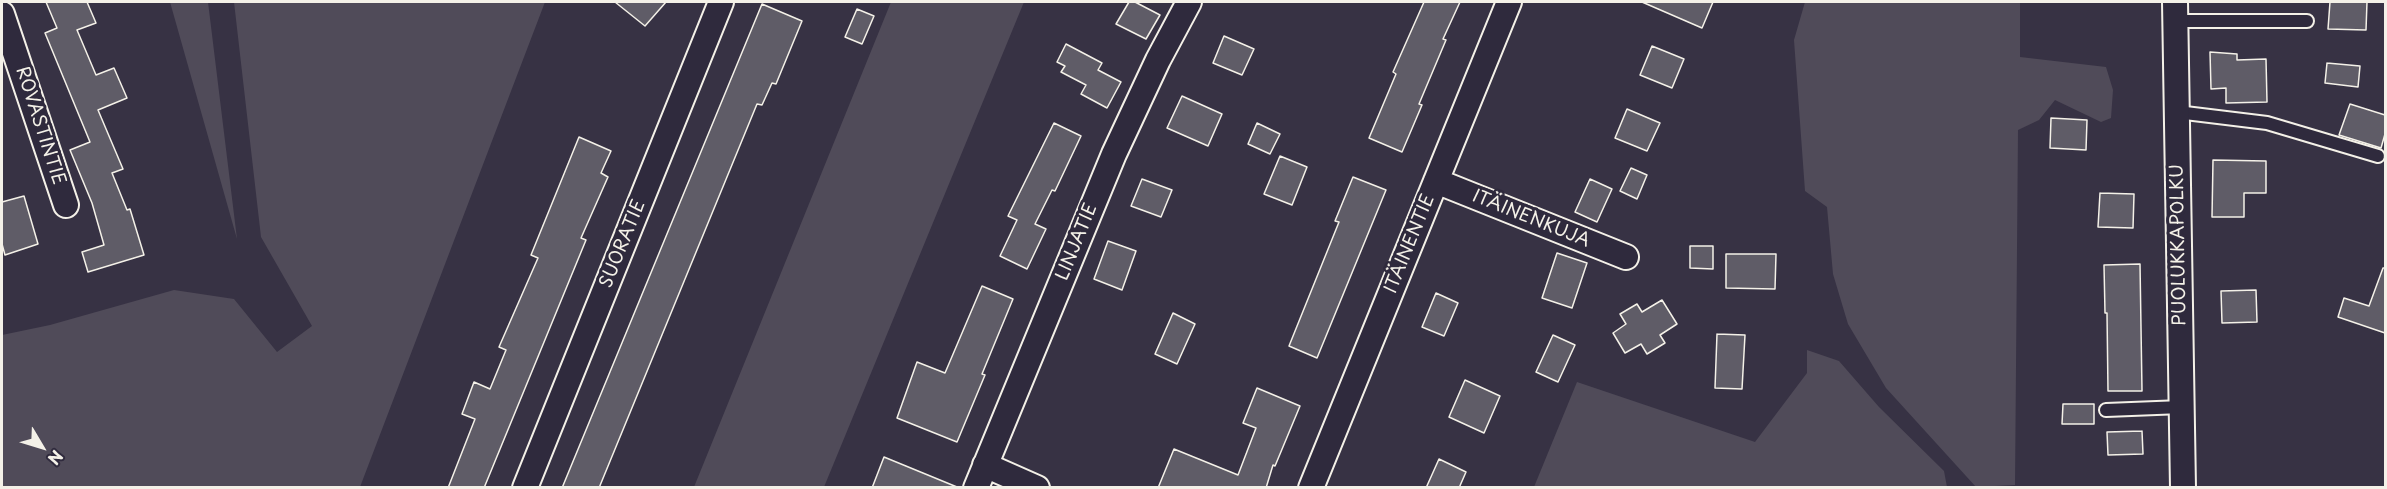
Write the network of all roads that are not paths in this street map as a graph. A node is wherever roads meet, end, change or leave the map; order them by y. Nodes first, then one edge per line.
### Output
1 (721, 2) edge
2 (1189, 2) edge
3 (1509, 2) edge
4 (2175, 11) edge
5 (2, 14) edge
6 (2307, 21) dead end
7 (2177, 112) junction
8 (2378, 156) dead end
9 (1436, 181) junction
10 (66, 205) dead end
11 (1626, 258) dead end
12 (2182, 407) junction
13 (2106, 410) dead end
14 (985, 465) junction
15 (525, 488) edge
16 (976, 488) edge
17 (1037, 488) edge
18 (1311, 488) edge
19 (2183, 488) edge

1 - 15 street, SUORATIE
2 - 14 street, LINJATIE
3 - 9 street, ITÄINENTIE
4 - 6 lane
4 - 7 street, PUOLUKKAPOLKU
5 - 10 street, ROVASTINTIE
7 - 8 lane
7 - 12 street, PUOLUKKAPOLKU
9 - 11 street, ITÄINENKUJA
9 - 18 street, ITÄINENTIE
12 - 13 lane
12 - 19 street, PUOLUKKAPOLKU
14 - 16 street, LINJATIE
14 - 17 street

